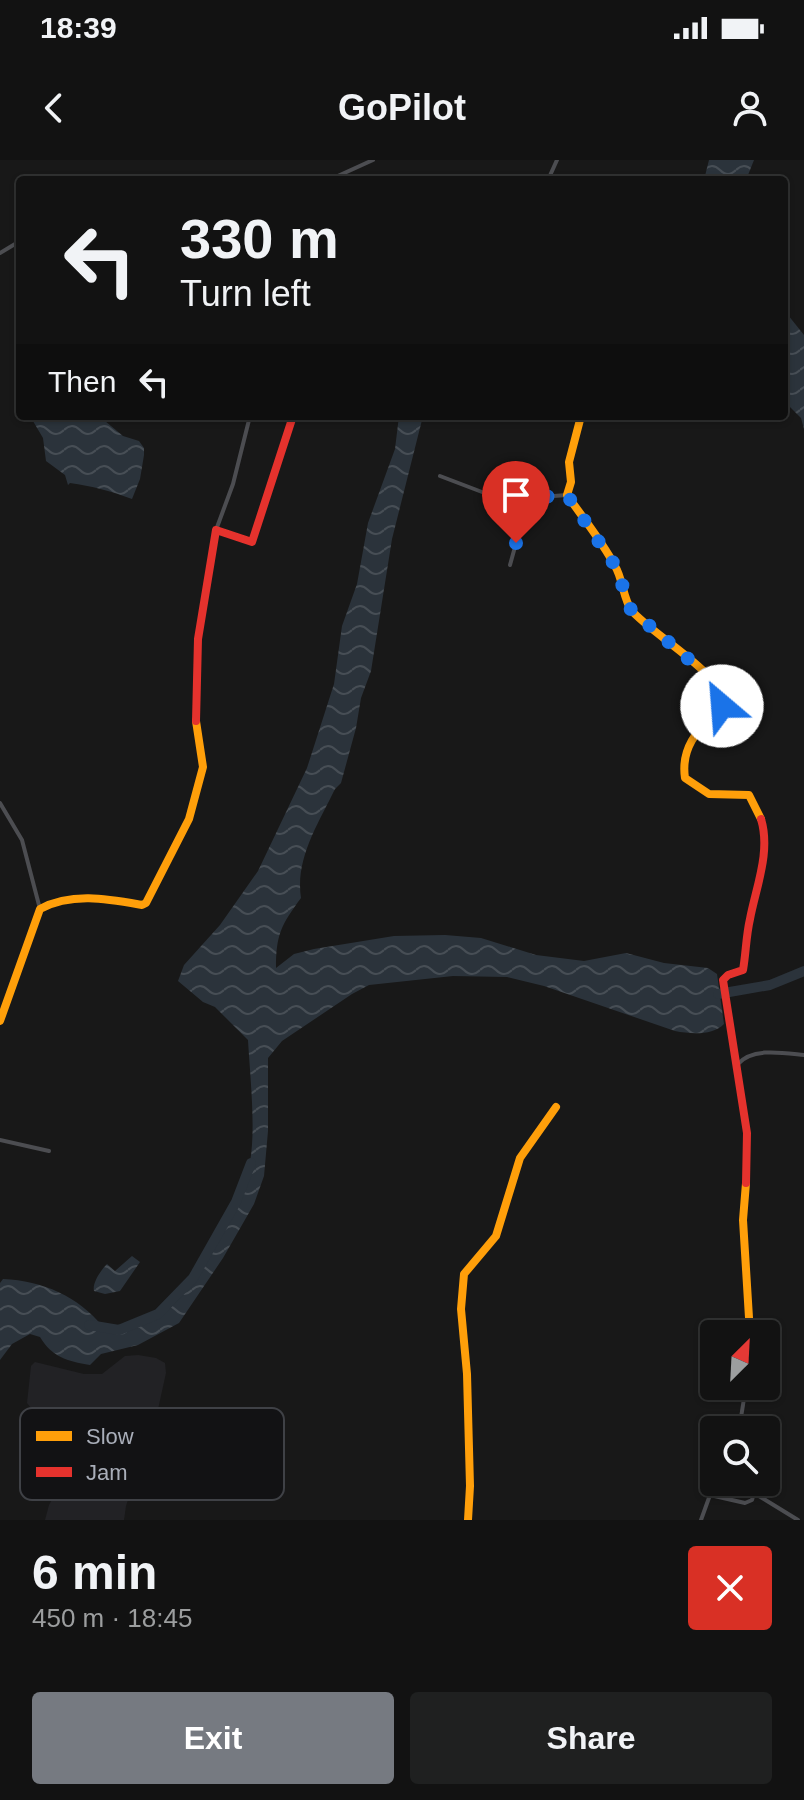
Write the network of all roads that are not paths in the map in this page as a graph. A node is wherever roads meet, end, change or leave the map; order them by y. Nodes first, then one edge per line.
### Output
1 (373, 160) edge
2 (338, 176) edge
3 (249, 420) edge
4 (292, 420) edge
5 (580, 420) edge
6 (440, 476) dead end
7 (567, 495) junction
8 (517, 499) junction
9 (216, 530) junction
10 (510, 565) dead end
11 (0, 803) edge
12 (40, 909) junction
13 (0, 1021) edge
14 (804, 1055) edge
15 (738, 1064) junction
16 (556, 1107) dead end
17 (0, 1140) edge
18 (49, 1151) dead end
19 (749, 1320) edge
20 (710, 1496) edge
21 (721, 1496) edge
22 (753, 1496) edge
23 (759, 1496) edge
24 (468, 1520) edge
25 (701, 1520) edge
26 (798, 1520) edge

1 - 2 street
3 - 9 street
4 - 9 street
5 - 7 street
6 - 8 street
7 - 8 street
7 - 15 street
8 - 10 street
9 - 12 street
11 - 12 street
12 - 13 street
14 - 15 street
15 - 19 street
16 - 24 street
17 - 18 street
20 - 25 street
21 - 22 street
23 - 26 street

